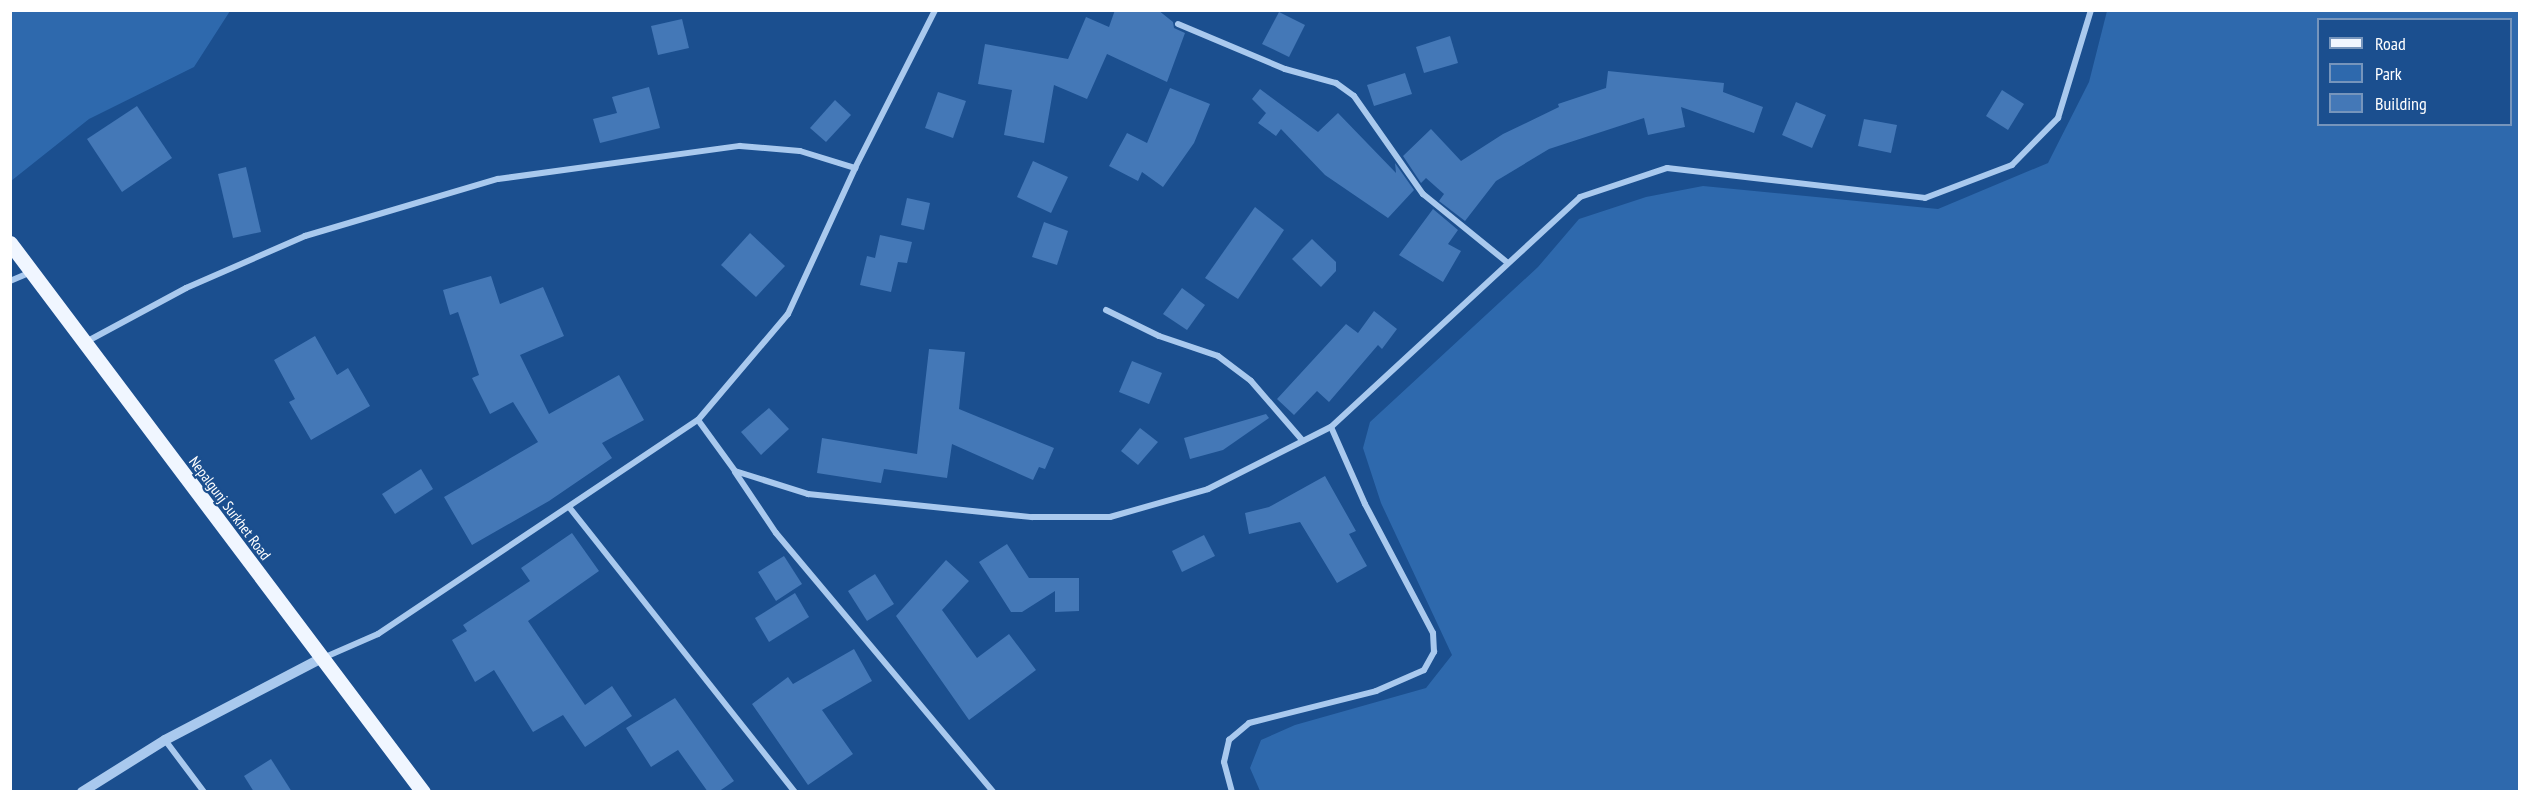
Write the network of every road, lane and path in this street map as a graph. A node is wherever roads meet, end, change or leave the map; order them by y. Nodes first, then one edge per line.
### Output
1 (935, 10) edge
2 (2091, 10) edge
3 (1178, 24) dead end
4 (855, 168) junction
5 (10, 243) edge
6 (1508, 263) junction
7 (32, 272) junction
8 (10, 281) edge
9 (1106, 310) dead end
10 (84, 343) junction
11 (698, 420) junction
12 (1331, 427) junction
13 (1303, 441) junction
14 (735, 471) junction
15 (569, 507) junction
16 (322, 658) junction
17 (165, 740) junction
18 (82, 792) edge
19 (204, 792) edge
20 (423, 792) edge
21 (795, 792) edge
22 (993, 792) edge
23 (1232, 792) edge

1 - 4 street
2 - 6 street
3 - 6 street
4 - 10 street
4 - 11 street
5 - 7 main road, Nepalgunj Surkhet Road
6 - 12 street
7 - 8 street
7 - 10 main road, Nepalgunj Surkhet Road
9 - 13 street
10 - 16 main road, Nepalgunj Surkhet Road
11 - 14 street
11 - 15 street
12 - 13 street
12 - 23 street
13 - 14 street
14 - 22 street
15 - 16 street
15 - 21 street
16 - 17 street
16 - 20 main road, Nepalgunj Surkhet Road
17 - 18 street
17 - 19 street

